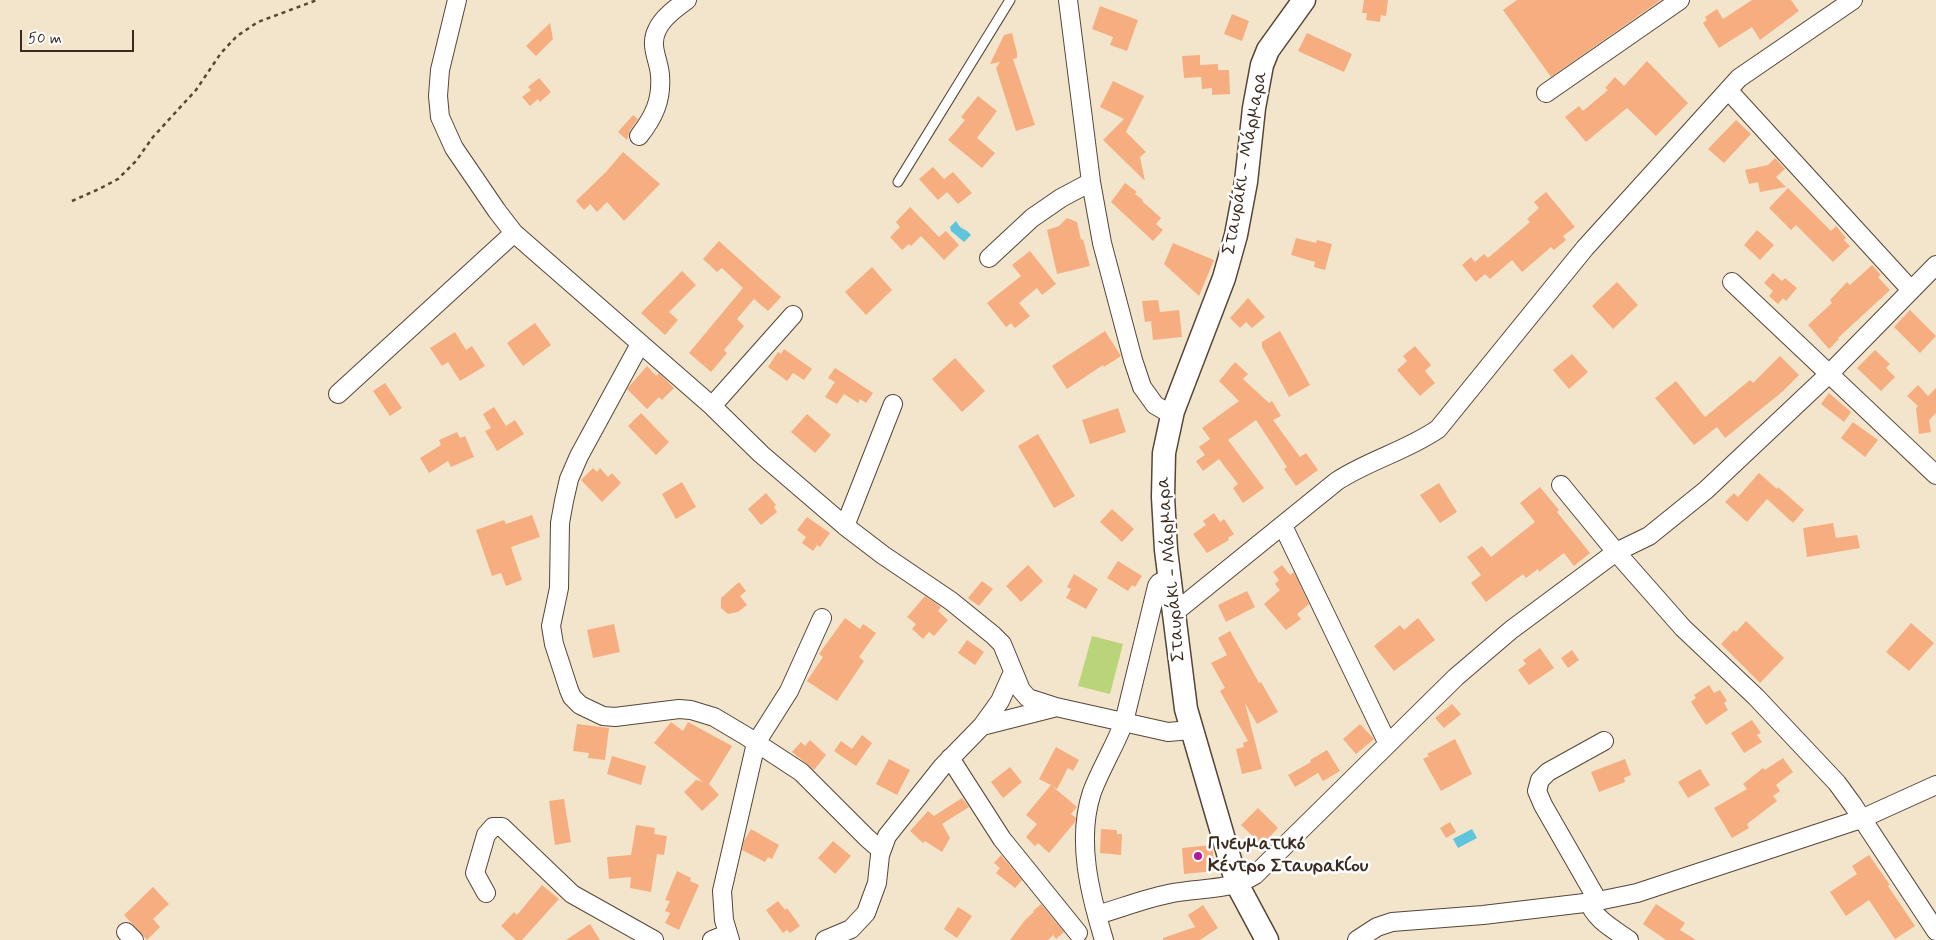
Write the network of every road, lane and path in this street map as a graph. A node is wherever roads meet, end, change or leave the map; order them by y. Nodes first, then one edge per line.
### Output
1 (317, 0) edge
2 (457, 0) edge
3 (687, 0) edge
4 (1010, 0) edge
5 (1068, 0) edge
6 (1304, 0) edge
7 (1680, 0) edge
8 (1853, 0) edge
9 (1728, 90) junction
10 (1546, 93) dead end
11 (639, 136) dead end
12 (898, 182) dead end
13 (1091, 182) junction
14 (72, 201) dead end
15 (514, 233) junction
16 (990, 258) dead end
17 (1936, 265) edge
18 (1732, 282) dead end
19 (1912, 290) junction
20 (793, 315) dead end
21 (640, 344) junction
22 (1829, 374) junction
23 (338, 394) dead end
24 (894, 404) dead end
25 (712, 406) junction
26 (1172, 415) junction
27 (1936, 475) edge
28 (1561, 485) dead end
29 (845, 526) junction
30 (1282, 526) junction
31 (1616, 552) junction
32 (1169, 578) junction
33 (1174, 613) junction
34 (822, 618) dead end
35 (1013, 672) junction
36 (1056, 707) junction
37 (1124, 722) junction
38 (982, 726) junction
39 (1191, 730) junction
40 (1604, 741) dead end
41 (756, 743) junction
42 (1388, 744) junction
43 (950, 758) junction
44 (1936, 786) edge
45 (1861, 819) junction
46 (882, 847) junction
47 (1237, 884) junction
48 (486, 893) dead end
49 (1594, 901) junction
50 (1100, 927) edge
51 (1936, 930) edge
52 (1074, 936) edge
53 (723, 938) edge
54 (654, 940) edge
55 (825, 940) edge
56 (1268, 940) edge
57 (1357, 940) edge
58 (1629, 940) edge

1 - 14 path
2 - 15 street
3 - 11 street
4 - 12 lane
5 - 13 street
6 - 26 street, Σταυράκι - Μάρμαρα
7 - 10 street
8 - 9 street
9 - 19 street
9 - 30 street
13 - 16 street
13 - 26 street
15 - 21 street
15 - 23 street
17 - 19 street
18 - 22 street
19 - 22 street
20 - 25 street
21 - 25 street
21 - 41 street
22 - 27 street
22 - 31 street
24 - 29 street
25 - 29 street
26 - 32 street, Σταυράκι - Μάρμαρα
28 - 31 street
29 - 35 street
30 - 33 street
30 - 42 street
31 - 42 street
31 - 45 street
32 - 33 street, Σταυράκι - Μάρμαρα
32 - 37 street
33 - 39 street, Σταυράκι - Μάρμαρα
34 - 41 street
35 - 36 street
35 - 38 street
36 - 37 street
36 - 38 street
37 - 39 street
37 - 50 street
38 - 43 street
39 - 47 street, Σταυράκι - Μάρμαρα
40 - 49 street
41 - 46 street
41 - 53 street
42 - 47 street
43 - 46 street
43 - 52 street
44 - 45 street
45 - 49 street
45 - 51 street
46 - 55 street
47 - 50 street
47 - 56 street, Σταυράκι - Μάρμαρα
48 - 54 street
49 - 57 street
49 - 58 street
50 - 52 street

